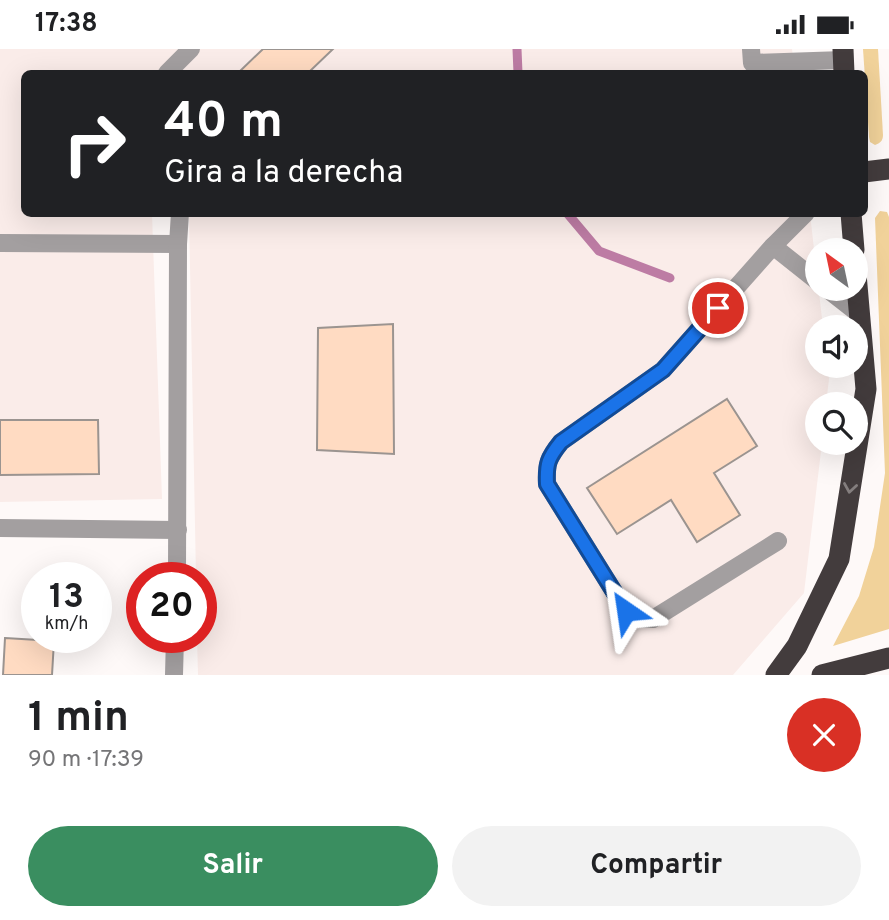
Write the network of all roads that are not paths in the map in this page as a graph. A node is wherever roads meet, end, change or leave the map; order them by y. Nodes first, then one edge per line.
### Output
1 (191, 49) edge
2 (751, 49) edge
3 (843, 61) edge
4 (170, 70) edge
5 (889, 169) edge
6 (868, 172) edge
7 (180, 217) edge
8 (802, 217) edge
9 (850, 217) edge
10 (853, 238) edge
11 (0, 243) edge
12 (178, 244) junction
13 (773, 246) junction
14 (805, 271) edge
15 (842, 301) edge
16 (858, 301) edge
17 (859, 314) junction
18 (0, 528) edge
19 (178, 530) junction
20 (778, 541) dead end
21 (177, 562) edge
22 (175, 653) edge
23 (889, 658) edge
24 (174, 675) edge
25 (776, 675) edge
26 (822, 675) edge

1 - 4 street
2 - 3 street
5 - 6 highway
7 - 12 street
8 - 13 street
9 - 10 highway
11 - 12 street
12 - 19 street
13 - 14 street
13 - 20 street
15 - 17 street
16 - 17 highway
17 -> 25 highway
18 - 19 street
19 - 21 street
22 - 24 street
23 - 26 highway

